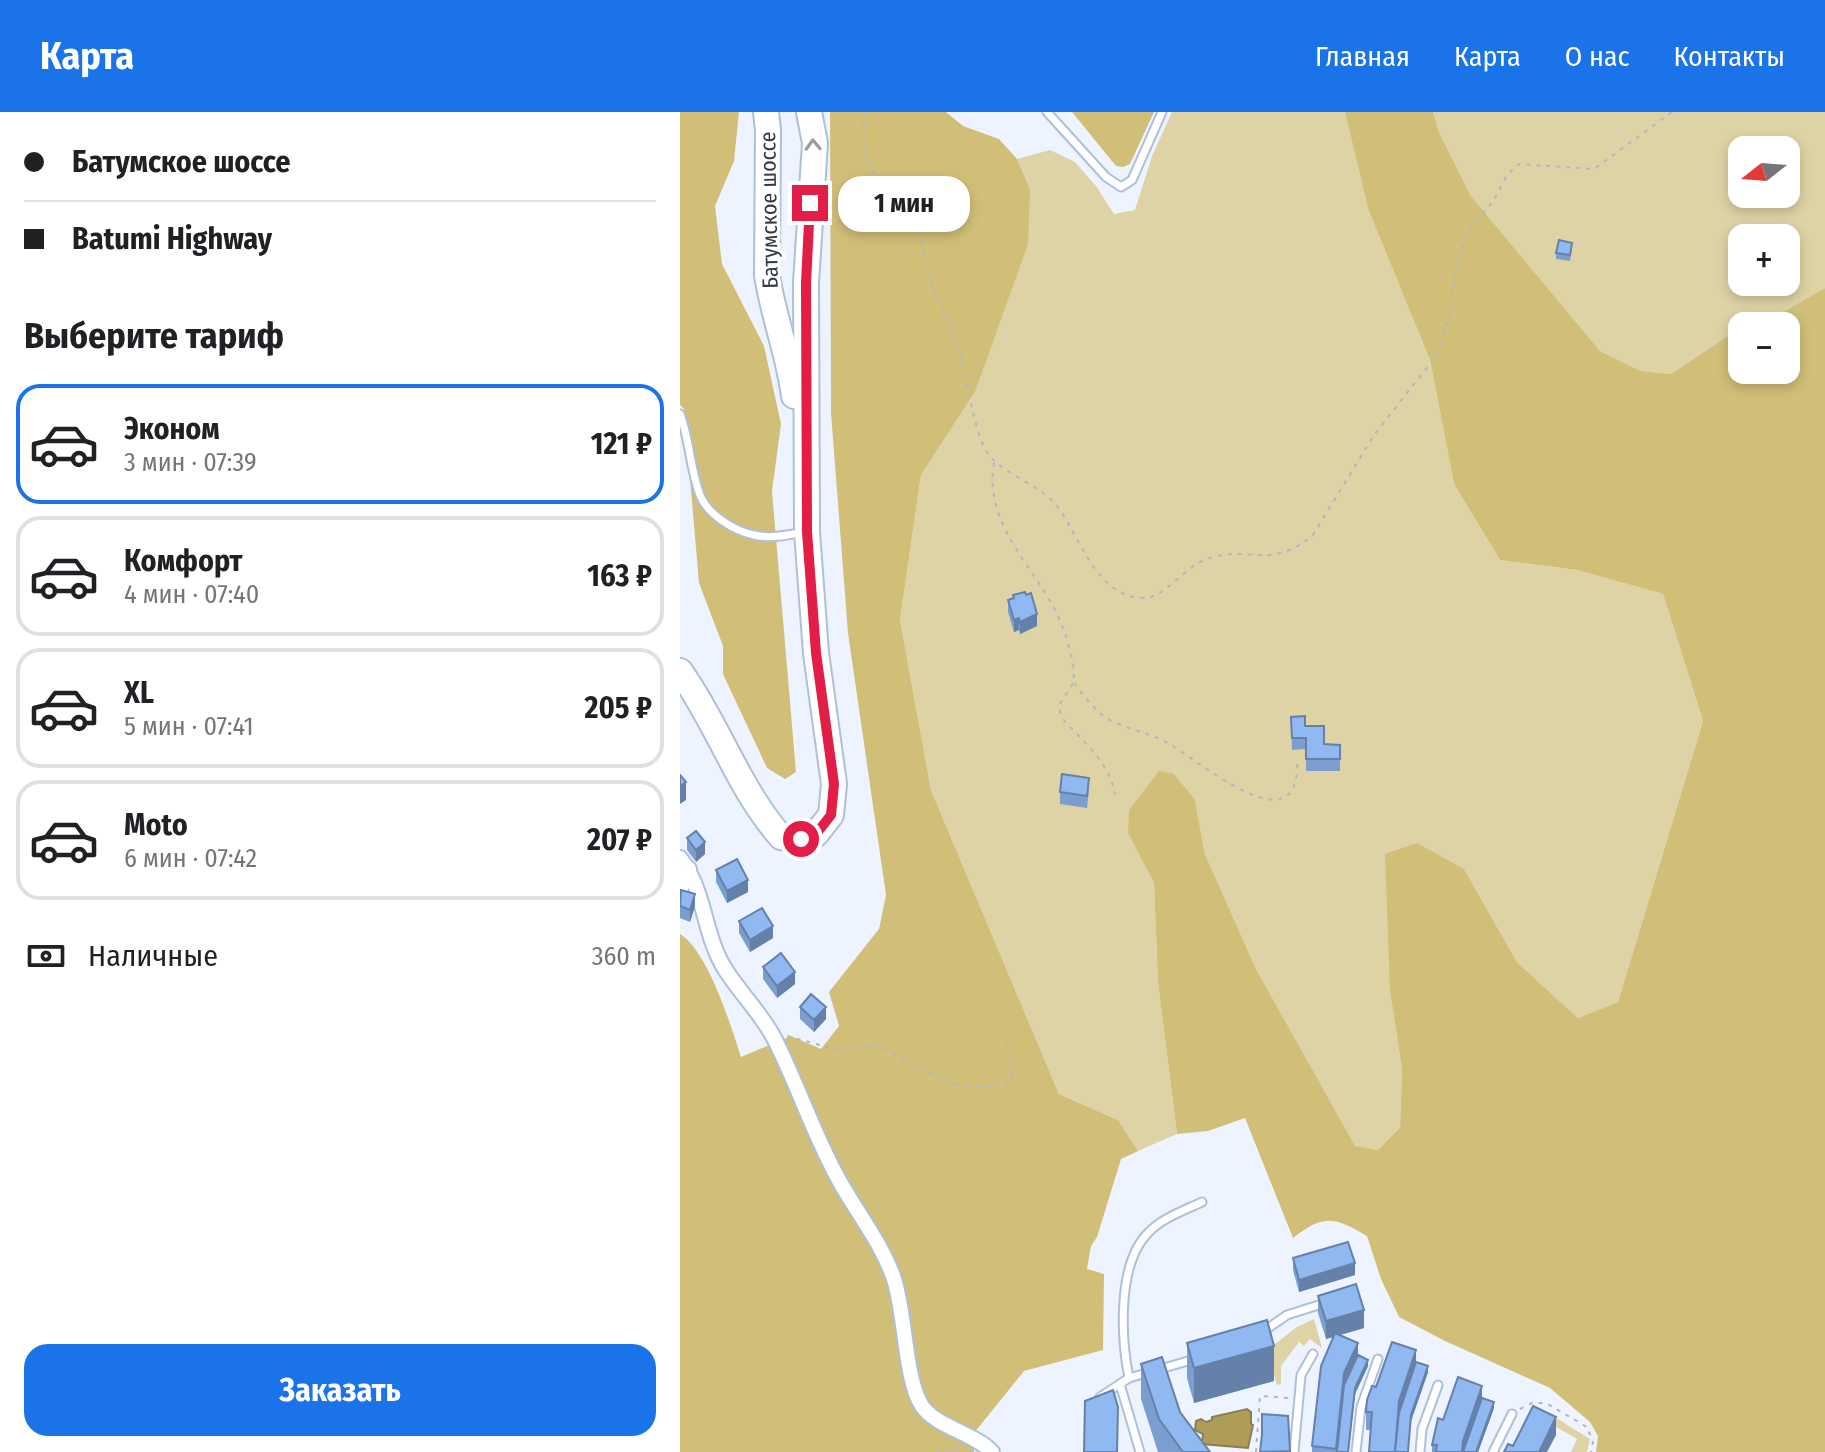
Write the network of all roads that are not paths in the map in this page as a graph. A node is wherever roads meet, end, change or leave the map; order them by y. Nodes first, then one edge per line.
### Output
1 (766, 112) edge
2 (809, 112) edge
3 (1047, 112) edge
4 (1162, 112) edge
5 (770, 295) junction
6 (806, 300) junction
7 (680, 414) edge
8 (806, 502) junction
9 (807, 532) junction
10 (680, 671) edge
11 (684, 864) edge
12 (680, 890) edge
13 (1202, 1202) dead end
14 (1337, 1299) edge
15 (1257, 1336) edge
16 (1313, 1354) dead end
17 (1210, 1355) edge
18 (1378, 1359) dead end
19 (1129, 1378) junction
20 (1120, 1384) junction
21 (1438, 1385) dead end
22 (1092, 1408) edge
23 (1512, 1414) road end
24 (1142, 1450) edge
25 (992, 1452) edge
26 (1294, 1452) edge
27 (1356, 1452) edge
28 (1420, 1452) edge
29 (1493, 1452) edge

1 - 5 highway, Батумское шоссе
6 -> 2 highway
3 - 4 lane
5 - 6 highway
5 - 8 highway, Батумское шоссе
6 - 8 highway
7 - 9 lane
8 - 9 highway, Батумское шоссе
9 - 10 highway, Батумское шоссе
11 - 12 street
11 - 25 street
13 - 19 lane
14 - 15 lane
16 - 26 lane
17 - 19 lane
18 - 27 lane
19 - 20 lane
20 - 22 lane
20 - 24 lane
21 - 28 lane
23 - 29 lane

